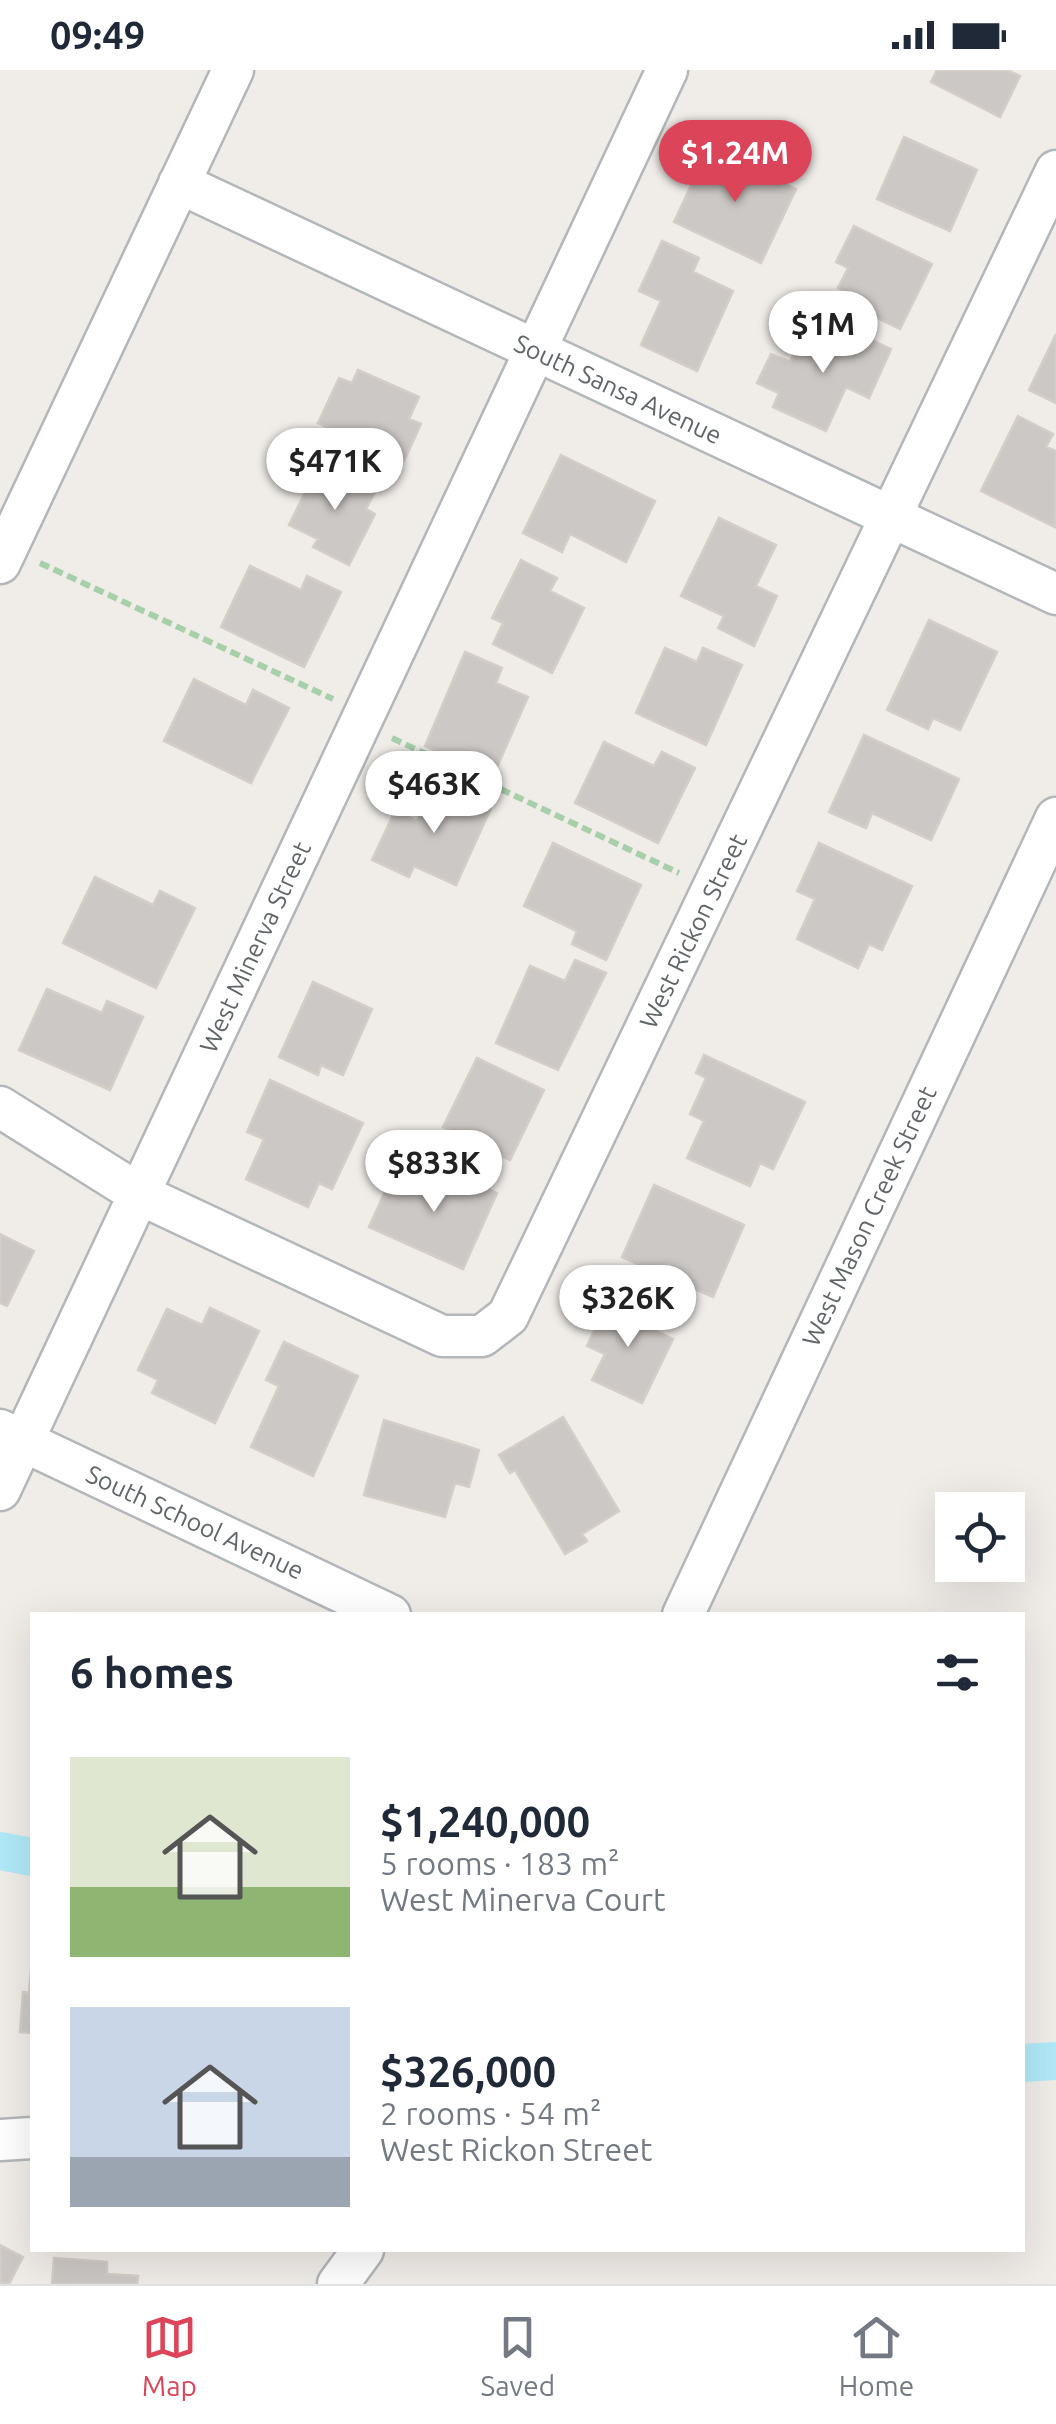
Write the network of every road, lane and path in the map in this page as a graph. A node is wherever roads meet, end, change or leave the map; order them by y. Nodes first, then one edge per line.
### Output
1 (233, 70) edge
2 (667, 70) edge
3 (1056, 171) edge
4 (179, 183) junction
5 (535, 350) junction
6 (891, 517) junction
7 (0, 561) edge
8 (1056, 594) edge
9 (1056, 818) edge
10 (0, 1107) edge
11 (139, 1194) junction
12 (11, 1436) edge
13 (0, 1490) edge
14 (384, 1612) edge
15 (684, 1612) edge
16 (30, 2138) edge
17 (0, 2140) edge
18 (362, 2252) edge
19 (338, 2284) edge

1 - 4 street
2 - 5 street, West Minerva Street
3 - 6 street, West Rickon Street
4 - 5 street, South Sansa Avenue
4 - 7 street
5 - 6 street, South Sansa Avenue
5 - 11 street, West Minerva Street
6 - 8 street, South Sansa Avenue
6 - 11 street, West Rickon Street
9 - 15 street, West Mason Creek Street
10 - 11 street
11 - 12 street, West Minerva Street
12 - 13 street, West Minerva Street
12 - 14 street, South School Avenue
16 - 17 street
18 - 19 street

